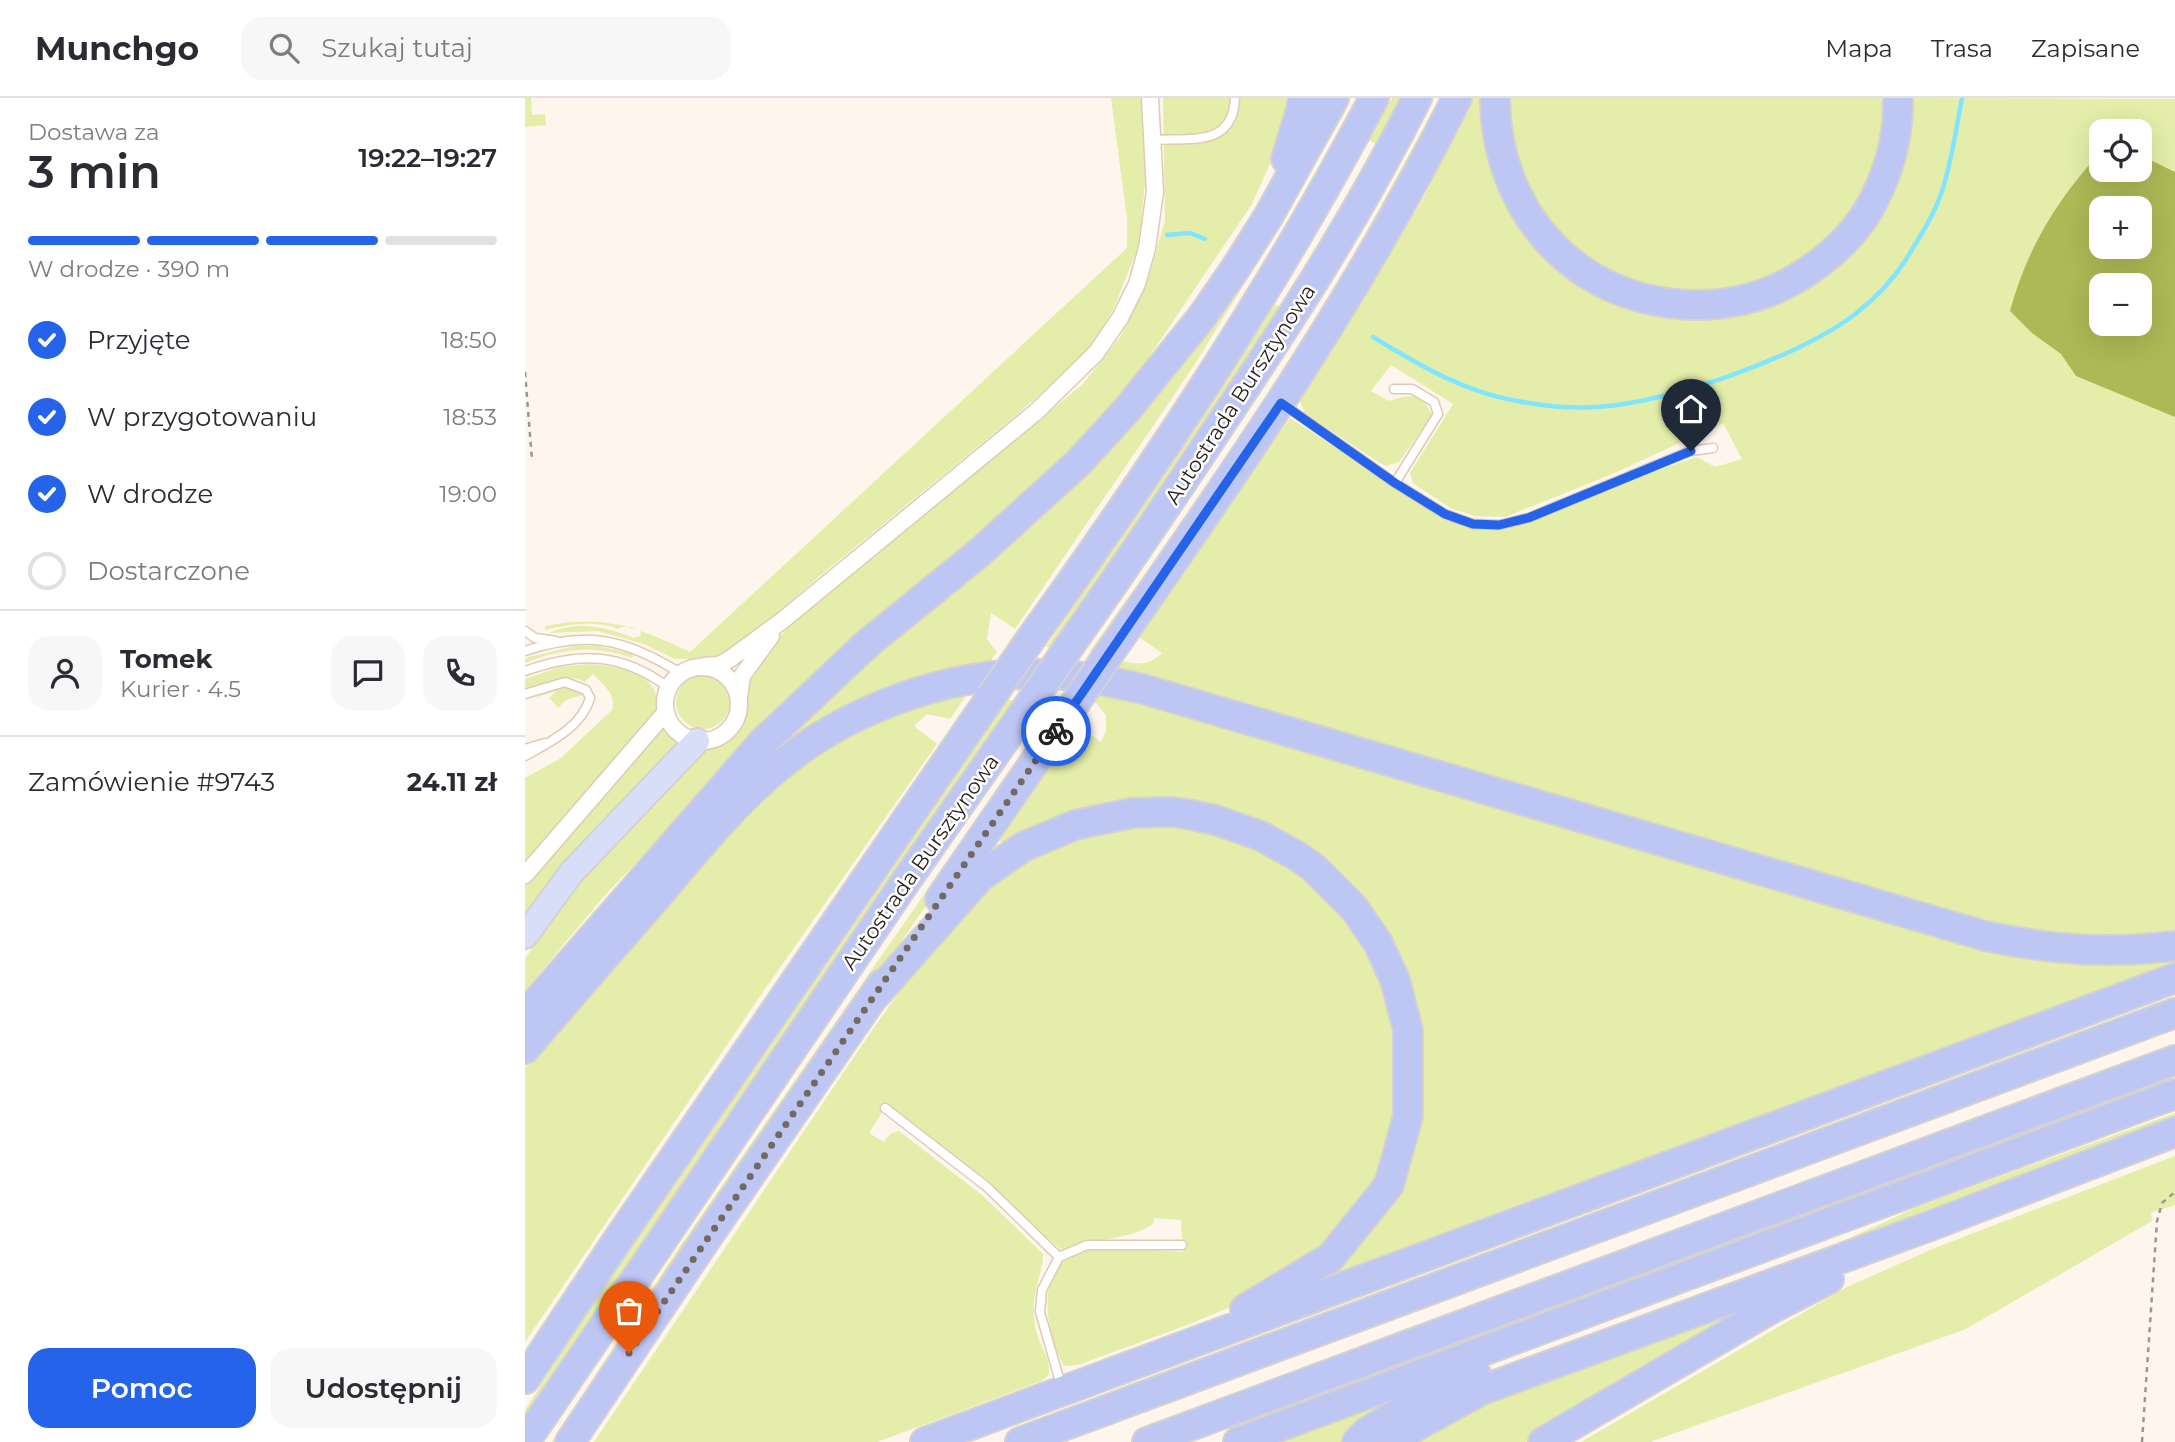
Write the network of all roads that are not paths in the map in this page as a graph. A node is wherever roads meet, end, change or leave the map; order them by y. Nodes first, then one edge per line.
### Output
1 (1150, 98) edge
2 (1235, 98) edge
3 (1303, 98) edge
4 (1334, 98) edge
5 (1374, 98) edge
6 (1417, 98) edge
7 (1457, 98) edge
8 (1495, 98) edge
9 (1898, 98) edge
10 (1154, 140) junction
11 (1268, 217) junction
12 (1394, 389) dead end
13 (1281, 403) junction
14 (1713, 448) dead end
15 (1395, 483) junction
16 (783, 620) junction
17 (525, 631) edge
18 (558, 641) junction
19 (525, 651) edge
20 (704, 666) junction
21 (525, 671) edge
22 (680, 673) junction
23 (668, 687) junction
24 (525, 694) edge
25 (739, 700) junction
26 (665, 713) junction
27 (697, 741) junction
28 (551, 742) junction
29 (525, 749) edge
30 (525, 756) edge
31 (572, 872) junction
32 (525, 875) edge
33 (525, 920) edge
34 (525, 936) edge
35 (2175, 946) edge
36 (2175, 978) edge
37 (872, 999) junction
38 (2175, 1013) edge
39 (525, 1015) edge
40 (525, 1049) edge
41 (2175, 1060) edge
42 (2175, 1094) edge
43 (885, 1108) dead end
44 (2175, 1132) edge
45 (1930, 1226) junction
46 (1182, 1245) dead end
47 (1059, 1257) junction
48 (1632, 1295) junction
49 (1174, 1350) junction
50 (525, 1379) edge
51 (1063, 1391) junction
52 (525, 1442) edge
53 (570, 1442) edge
54 (925, 1442) edge
55 (1020, 1442) edge
56 (1147, 1442) edge
57 (1238, 1442) edge
58 (1357, 1442) edge
59 (1393, 1442) edge
60 (1543, 1442) edge

1 - 10 street
2 - 10 lane
3 - 11 highway
4 - 11 highway
5 - 50 highway, Autostrada Bursztynowa, bridge
6 - 52 highway, Autostrada Bursztynowa, bridge
7 - 13 highway
8 - 9 highway
10 - 16 street
11 - 39 highway
12 - 15 lane
13 - 15 lane
13 - 37 highway, bridge
14 - 15 lane
16 - 20 street
16 - 25 street
17 - 18 lane
18 - 19 lane
18 - 22 lane
20 - 22 street
20 - 25 street
21 - 23 lane
22 - 23 street
23 - 26 street
24 - 28 lane
25 - 27 street
26 - 27 street
26 - 32 street
27 - 31 main road
28 - 29 lane
28 - 30 lane
31 - 33 main road
31 - 34 main road
35 - 40 highway
36 - 49 highway
37 - 49 highway
37 - 53 highway
38 - 55 highway
41 - 56 highway
42 - 48 highway
43 - 47 lane
44 - 45 highway
45 - 59 highway
45 - 60 highway
46 - 47 lane
47 - 51 lane
48 - 57 highway
48 - 58 highway
49 - 51 highway
51 - 54 highway

